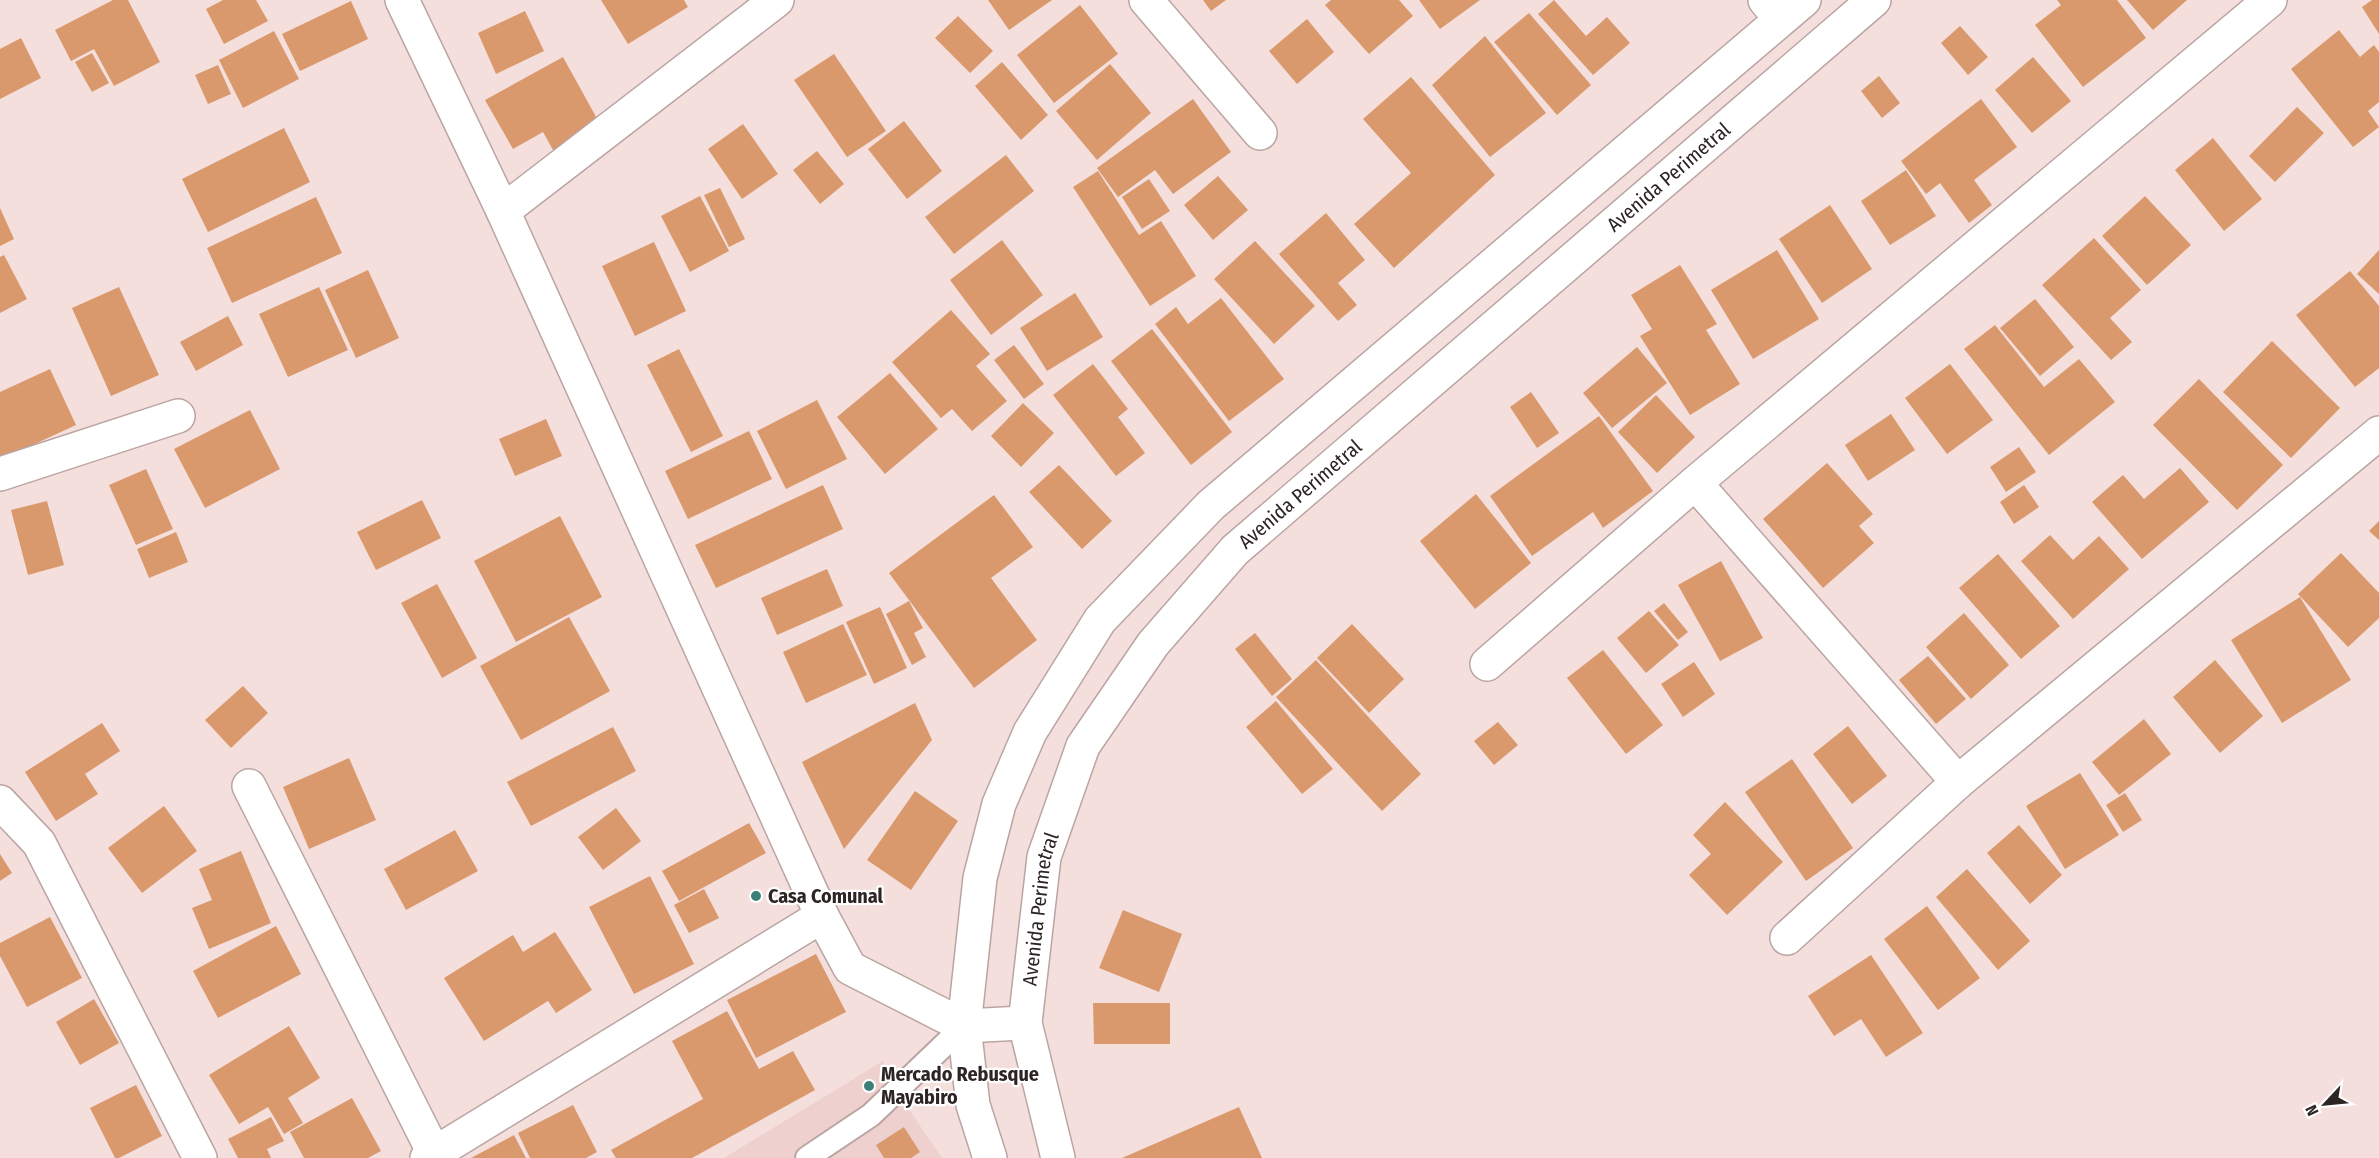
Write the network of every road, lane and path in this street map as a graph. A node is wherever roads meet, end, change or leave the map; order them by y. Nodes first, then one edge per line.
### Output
1 (402, 0) edge
2 (777, 0) edge
3 (1146, 0) edge
4 (1874, 0) edge
5 (2270, 0) edge
6 (1783, 6) edge
7 (1260, 133) dead end
8 (503, 211) junction
9 (178, 416) dead end
10 (2379, 433) edge
11 (0, 474) edge
12 (1695, 483) junction
13 (1487, 664) dead end
14 (1958, 782) junction
15 (249, 786) dead end
16 (0, 802) edge
17 (822, 916) junction
18 (1787, 938) dead end
19 (1025, 1023) junction
20 (964, 1026) junction
21 (430, 1156) edge
22 (200, 1158) edge
23 (807, 1158) edge
24 (990, 1158) edge
25 (1058, 1158) edge

1 - 8 street
2 - 8 street
3 - 7 street
4 - 19 street, Avenida Perimetral
5 - 12 street
6 - 20 street
8 - 17 street
9 - 11 street
10 - 14 street
12 - 13 street
12 - 14 street
14 - 18 street
15 - 21 street
16 - 22 street
17 - 20 street
17 - 21 street
19 - 20 street
19 - 25 street, Avenida Perimetral
20 - 23 lane
20 - 24 street

